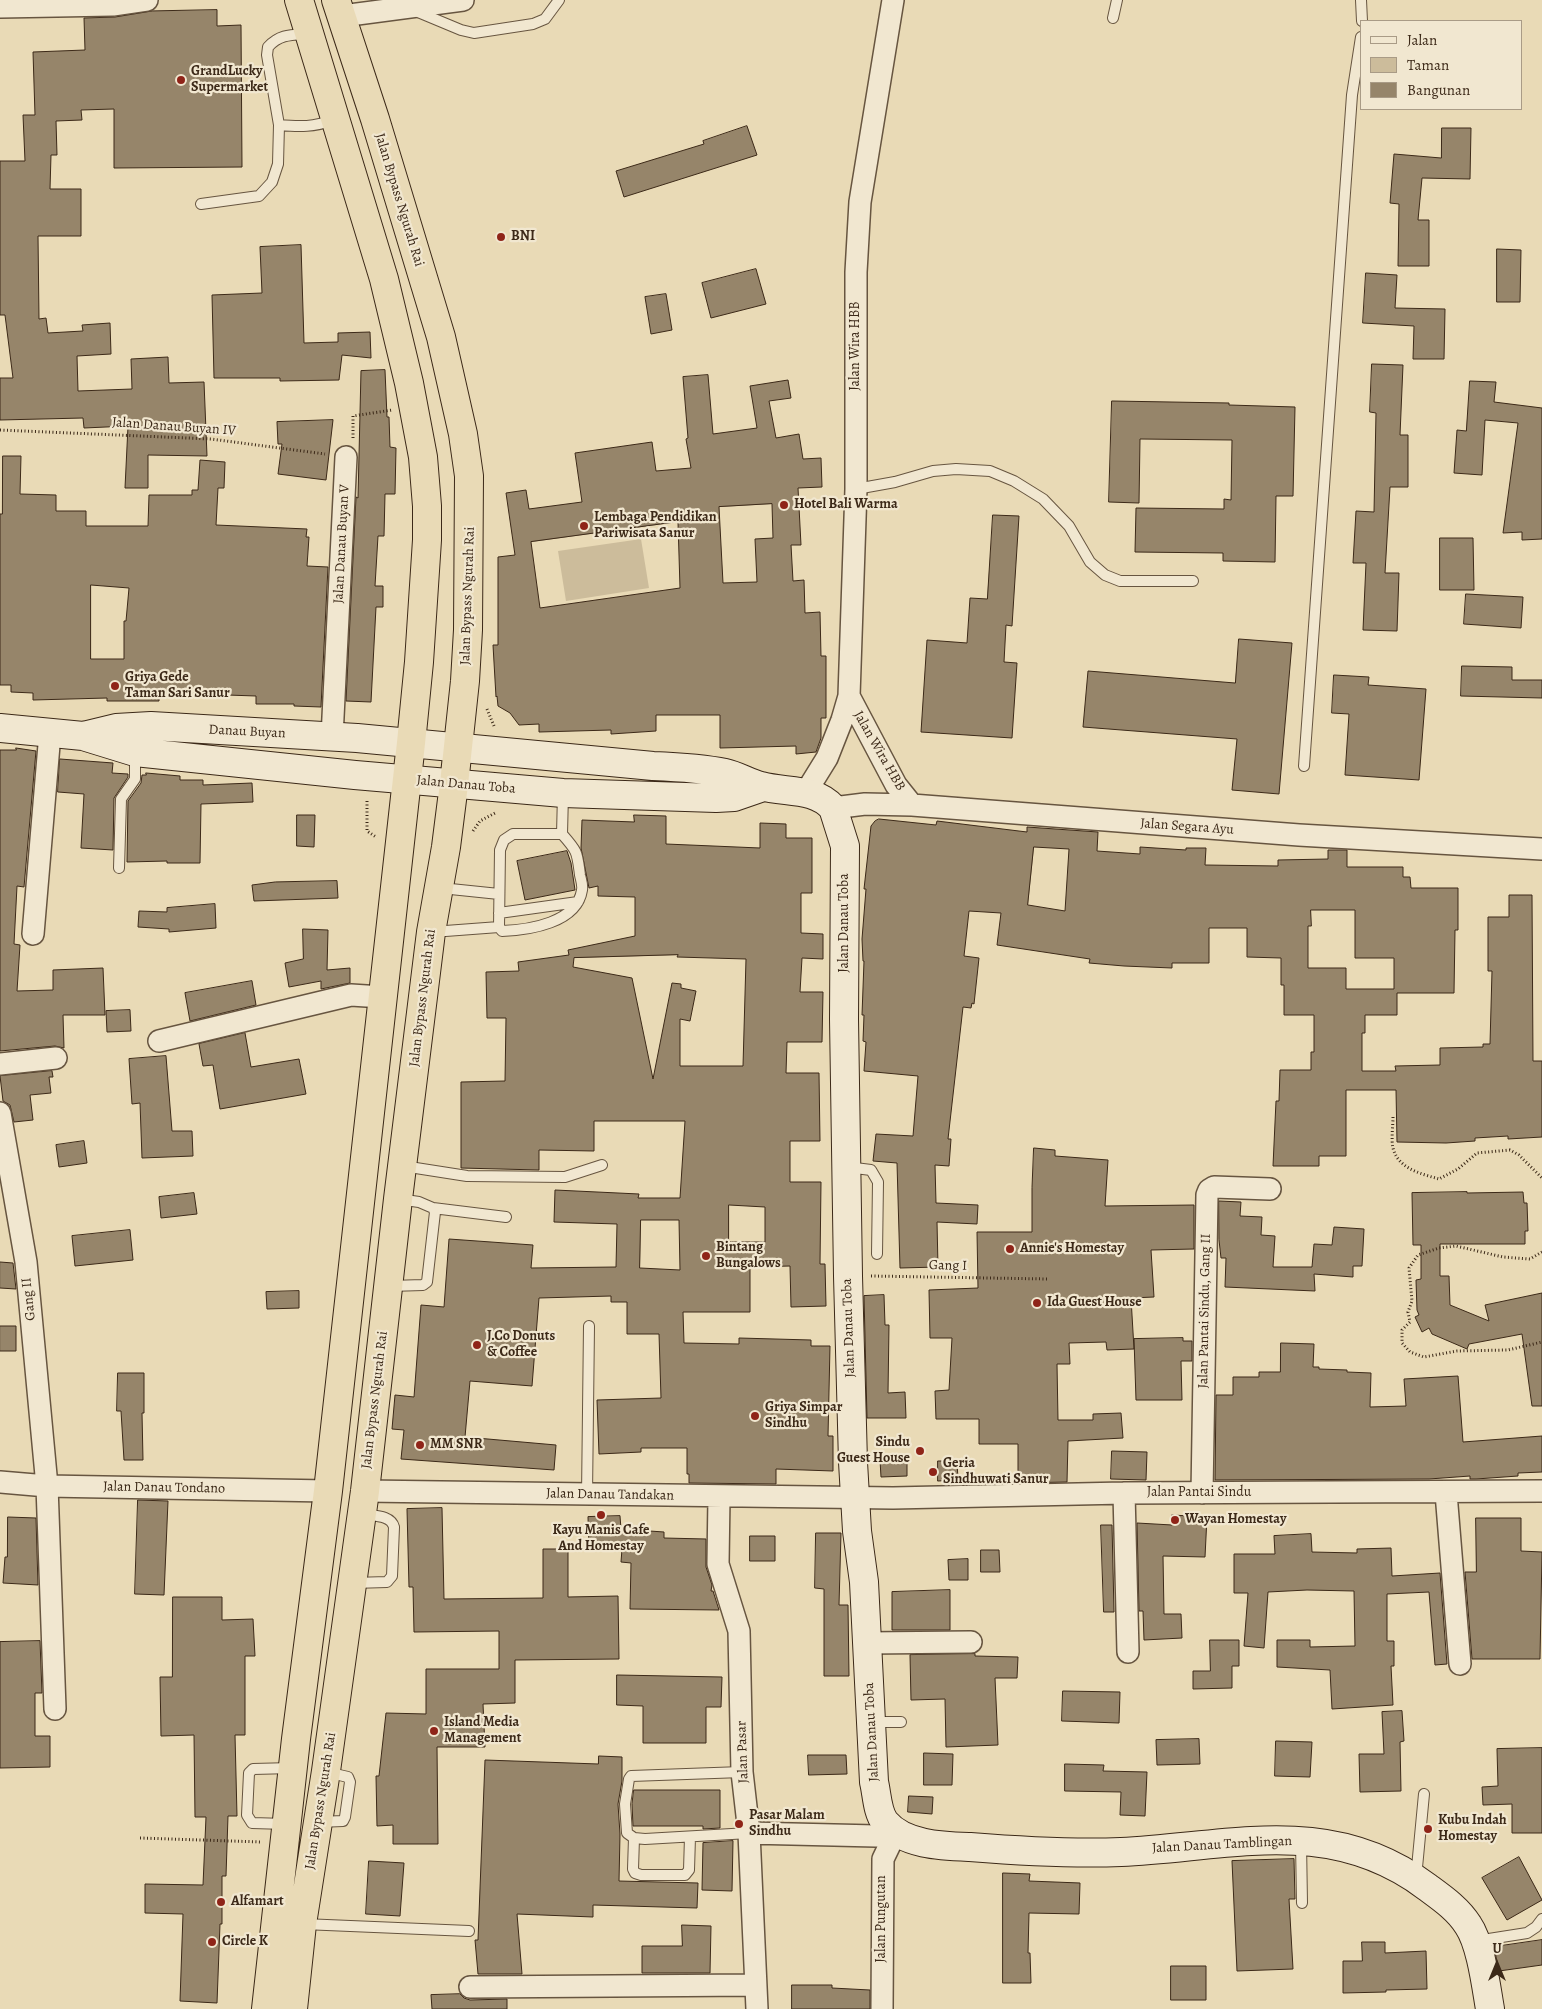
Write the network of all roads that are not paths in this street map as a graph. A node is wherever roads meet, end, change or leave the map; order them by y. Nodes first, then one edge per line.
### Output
1 (147, 0) edge
2 (300, 0) edge
3 (463, 0) edge
4 (559, 0) edge
5 (893, 0) edge
6 (1118, 0) edge
7 (1361, 0) edge
8 (113, 3) edge
9 (0, 7) edge
10 (339, 8) edge
11 (407, 8) junction
12 (1113, 18) dead end
13 (1362, 20) edge
14 (309, 34) junction
15 (1360, 43) edge
16 (335, 120) junction
17 (279, 125) junction
18 (201, 204) dead end
19 (420, 269) junction
20 (384, 279) junction
21 (346, 456) road end
22 (856, 489) junction
23 (1193, 580) dead end
24 (848, 696) junction
25 (0, 728) edge
26 (50, 733) junction
27 (83, 736) junction
28 (332, 737) junction
29 (411, 743) junction
30 (458, 747) junction
31 (135, 752) junction
32 (1304, 766) dead end
33 (407, 779) junction
34 (454, 784) junction
35 (763, 787) junction
36 (806, 792) junction
37 (563, 793) junction
38 (912, 805) junction
39 (833, 808) junction
40 (562, 834) junction
41 (1542, 849) edge
42 (118, 868) dead end
43 (440, 888) junction
44 (499, 894) junction
45 (578, 902) junction
46 (499, 913) junction
47 (499, 927) junction
48 (431, 932) junction
49 (33, 934) dead end
50 (382, 997) junction
51 (160, 1041) dead end
52 (56, 1058) dead end
53 (0, 1064) edge
54 (0, 1113) edge
55 (602, 1165) dead end
56 (402, 1166) junction
57 (846, 1167) junction
58 (1270, 1190) dead end
59 (398, 1199) junction
60 (433, 1208) junction
61 (506, 1217) dead end
62 (877, 1254) dead end
63 (389, 1286) junction
64 (589, 1326) dead end
65 (0, 1482) edge
66 (47, 1486) junction
67 (328, 1491) junction
68 (1542, 1491) edge
69 (1124, 1493) junction
70 (1202, 1493) junction
71 (1446, 1493) junction
72 (587, 1495) junction
73 (719, 1497) junction
74 (855, 1498) junction
75 (363, 1502) junction
76 (352, 1583) junction
77 (971, 1642) dead end
78 (868, 1643) junction
79 (1128, 1652) dead end
80 (1460, 1664) dead end
81 (55, 1709) dead end
82 (871, 1722) junction
83 (901, 1722) dead end
84 (293, 1768) junction
85 (742, 1772) junction
86 (1424, 1794) dead end
87 (896, 1832) junction
88 (287, 1833) junction
89 (749, 1833) junction
90 (690, 1837) junction
91 (634, 1838) junction
92 (1301, 1840) junction
93 (1416, 1878) junction
94 (1302, 1903) dead end
95 (1542, 1919) edge
96 (302, 1924) junction
97 (470, 1931) dead end
98 (1475, 1941) junction
99 (755, 1985) junction
100 (470, 1987) dead end
101 (266, 2009) edge
102 (293, 2009) edge
103 (757, 2009) edge
104 (882, 2009) edge
105 (1490, 2009) edge

1 - 8 street
2 - 14 highway, Jalan Bypass Ngurah Rai
3 - 11 street
4 - 11 lane
5 - 22 street, Jalan Wira HBB
6 - 12 lane
7 - 13 lane
8 - 9 street
10 - 11 street
10 - 19 highway, Jalan Bypass Ngurah Rai
14 - 16 highway, Jalan Bypass Ngurah Rai
14 - 17 lane
15 - 32 lane
16 - 17 lane
16 - 20 highway, Jalan Bypass Ngurah Rai
17 - 18 lane
19 - 20 highway
19 - 30 highway, Jalan Bypass Ngurah Rai
20 - 29 highway, Jalan Bypass Ngurah Rai
21 - 28 street, Jalan Danau Buyan V
22 - 23 lane
22 - 24 street, Jalan Wira HBB
24 - 36 street, Jalan Wira HBB
24 - 38 street, Jalan Wira HBB
25 - 26 street, Danau Buyan
26 - 27 street, Danau Buyan
26 - 49 street
27 - 28 street, Danau Buyan
27 - 31 street, Danau Buyan
28 - 29 street, Danau Buyan
29 - 30 street, Jalan Danau Toba
29 - 33 highway, Jalan Bypass Ngurah Rai
30 - 34 highway, Jalan Bypass Ngurah Rai
30 - 35 street, Jalan Danau Toba
31 - 33 street, Danau Buyan
31 - 42 lane
33 - 34 street, Jalan Danau Toba
33 - 50 highway, Jalan Bypass Ngurah Rai
34 - 37 street, Jalan Danau Toba
34 - 43 highway, Jalan Bypass Ngurah Rai
35 - 36 street, Jalan Danau Toba
35 - 37 street, Jalan Danau Toba
36 - 39 street, Jalan Danau Toba
37 - 40 lane
38 - 39 street, Jalan Segara Ayu
38 - 41 street, Jalan Segara Ayu
39 - 57 street, Jalan Danau Toba
40 - 44 lane
40 - 45 lane
43 - 44 lane
43 - 48 highway, Jalan Bypass Ngurah Rai
44 - 46 lane
45 - 46 lane
45 - 47 lane
46 - 47 lane
47 - 48 lane
48 - 56 highway, Jalan Bypass Ngurah Rai
50 - 51 street
50 - 67 highway, Jalan Bypass Ngurah Rai
52 - 53 street
54 - 66 street, Gang II
55 - 56 lane
56 - 59 highway, Jalan Bypass Ngurah Rai
57 - 62 lane
57 - 74 street, Jalan Danau Toba
58 - 70 street, Jalan Pantai Sindu, Gang II
59 - 60 lane
59 - 63 highway, Jalan Bypass Ngurah Rai
60 - 61 lane
60 - 63 lane
63 - 75 highway, Jalan Bypass Ngurah Rai
64 - 72 lane
65 - 66 street, Jalan Danau Tondano
66 - 67 street, Jalan Danau Tondano
66 - 81 street, Gang II
67 - 84 highway, Jalan Bypass Ngurah Rai
68 - 71 street, Jalan Pantai Sindu
69 - 70 street, Jalan Pantai Sindu
69 - 74 street, Jalan Pantai Sindu
69 - 79 street
70 - 71 street, Jalan Pantai Sindu
71 - 80 street
72 - 73 street, Jalan Danau Tandakan
72 - 75 street, Jalan Danau Tandakan
73 - 74 street, Jalan Danau Tandakan
73 - 85 street, Jalan Pasar
74 - 78 street, Jalan Danau Toba
75 - 76 highway, Jalan Bypass Ngurah Rai
75 - 76 lane
76 - 96 highway, Jalan Bypass Ngurah Rai
77 - 78 street
78 - 82 street, Jalan Danau Toba
82 - 83 lane
82 - 87 street, Jalan Danau Toba
84 - 88 highway, Jalan Bypass Ngurah Rai
84 - 88 lane
85 - 89 street, Jalan Pasar
85 - 91 lane
86 - 93 lane
87 - 89 street
87 - 92 street, Jalan Danau Tamblingan
87 - 104 street, Jalan Pungutan
88 - 101 highway, Jalan Bypass Ngurah Rai
89 - 90 lane
89 - 99 street, Jalan Pasar
90 - 91 lane
90 - 91 lane
92 - 93 street, Jalan Danau Tamblingan
92 - 94 lane
93 - 98 street, Jalan Danau Tamblingan
95 - 98 lane
96 - 97 lane
96 - 102 highway, Jalan Bypass Ngurah Rai
98 - 105 street, Jalan Danau Tamblingan
99 - 100 street
99 - 103 street, Jalan Pasar

